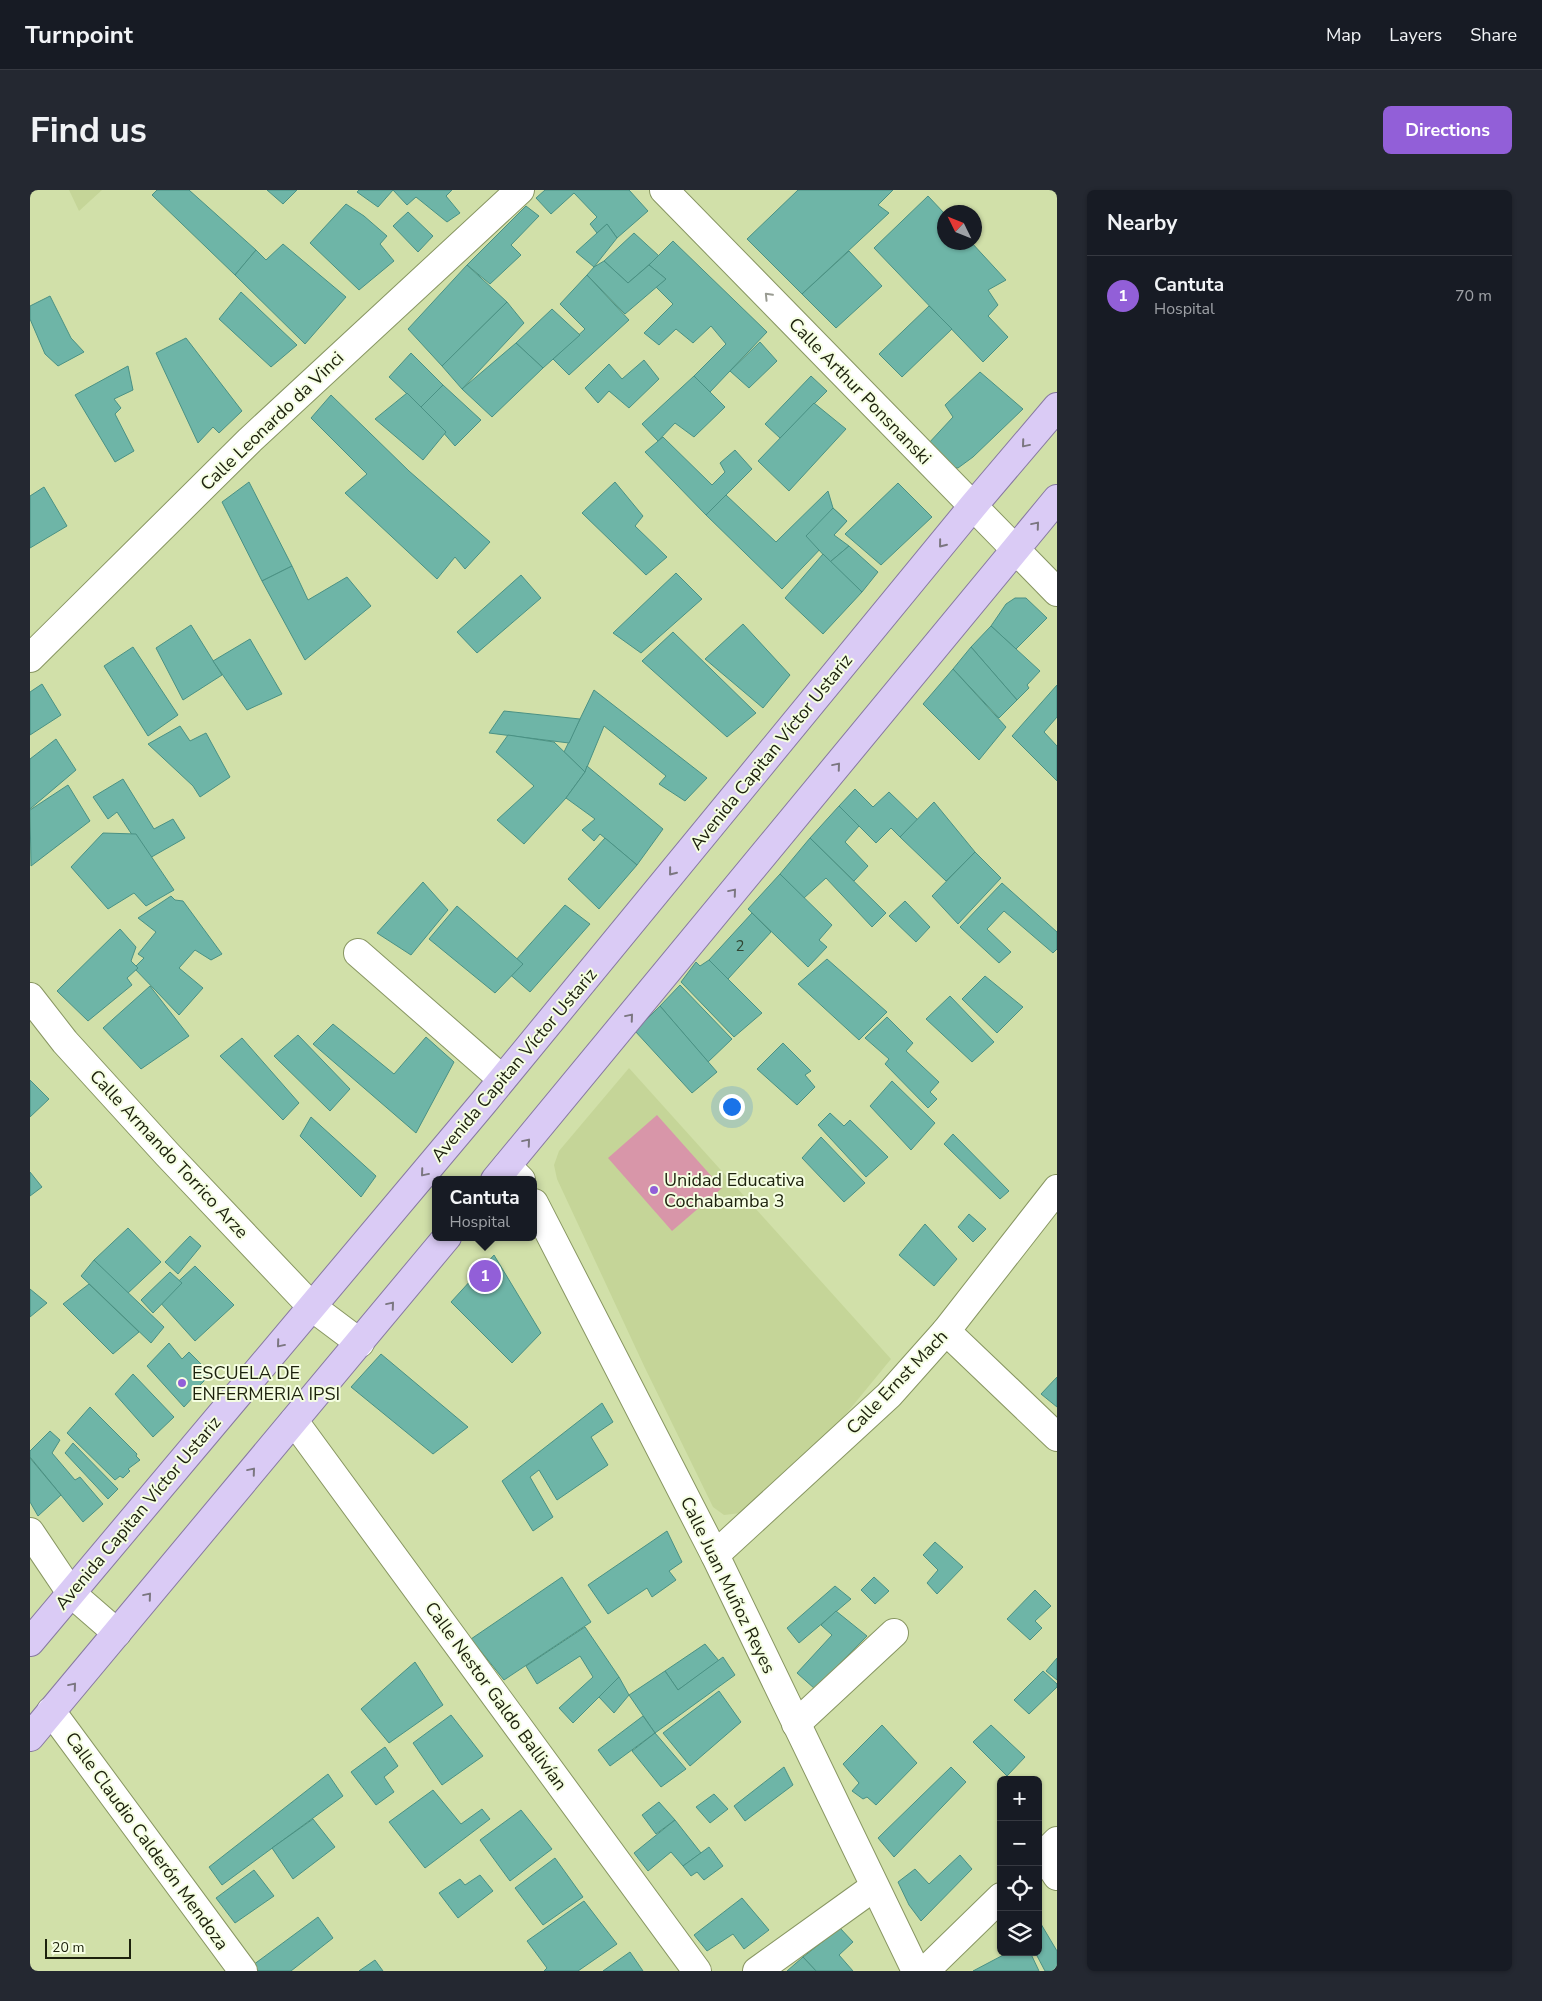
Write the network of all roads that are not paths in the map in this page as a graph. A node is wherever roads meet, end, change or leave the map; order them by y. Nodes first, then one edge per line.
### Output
1 (520, 190) edge
2 (664, 190) edge
3 (1057, 407) edge
4 (1057, 500) edge
5 (973, 506) junction
6 (1015, 550) junction
7 (1057, 592) edge
8 (30, 658) edge
9 (358, 953) dead end
10 (30, 997) edge
11 (502, 1079) junction
12 (508, 1175) edge
13 (1057, 1189) edge
14 (537, 1209) edge
15 (445, 1241) edge
16 (312, 1307) junction
17 (946, 1331) junction
18 (360, 1343) junction
19 (294, 1421) junction
20 (1057, 1437) edge
21 (30, 1532) edge
22 (715, 1555) junction
23 (70, 1593) junction
24 (117, 1633) junction
25 (894, 1633) dead end
26 (30, 1642) edge
27 (51, 1711) junction
28 (796, 1724) junction
29 (30, 1736) edge
30 (874, 1887) junction
31 (997, 1901) edge
32 (244, 1971) edge
33 (697, 1971) edge
34 (757, 1971) edge
35 (916, 1971) edge
36 (925, 1971) edge

1 - 8 street, Calle Leonardo da Vinci
5 -> 2 street, Calle Arthur Ponsnanski
3 -> 5 main road, Avenida Capitan Víctor Ustariz
6 -> 4 main road
5 - 6 street, Calle Arthur Ponsnanski
5 -> 11 main road, Avenida Capitan Víctor Ustariz
6 - 7 street, Calle Arthur Ponsnanski
12 -> 6 main road
9 - 11 street
10 - 16 street, Calle Armando Torrico Arze
11 -> 16 main road, Avenida Capitan Víctor Ustariz
13 - 17 street, Calle Ernst Mach
14 - 22 street, Calle Juan Muñoz Reyes
18 -> 15 main road
16 - 18 street, Calle Armando Torrico Arze
16 -> 23 main road, Avenida Capitan Víctor Ustariz
17 - 20 street
17 - 22 street, Calle Ernst Mach
18 - 19 main road
24 -> 19 main road
19 - 33 street, Calle Nestor Galdo Ballivían
21 - 23 street
22 - 28 street, Calle Juan Muñoz Reyes
23 - 24 street
23 - 26 main road, Avenida Capitan Víctor Ustariz
27 -> 24 main road
25 - 28 street
27 - 29 main road
27 - 32 street, Calle Claudio Calderón Mendoza
28 - 30 street, Calle Juan Muñoz Reyes
30 - 34 street
30 - 35 street, Calle Juan Muñoz Reyes
31 - 36 street

